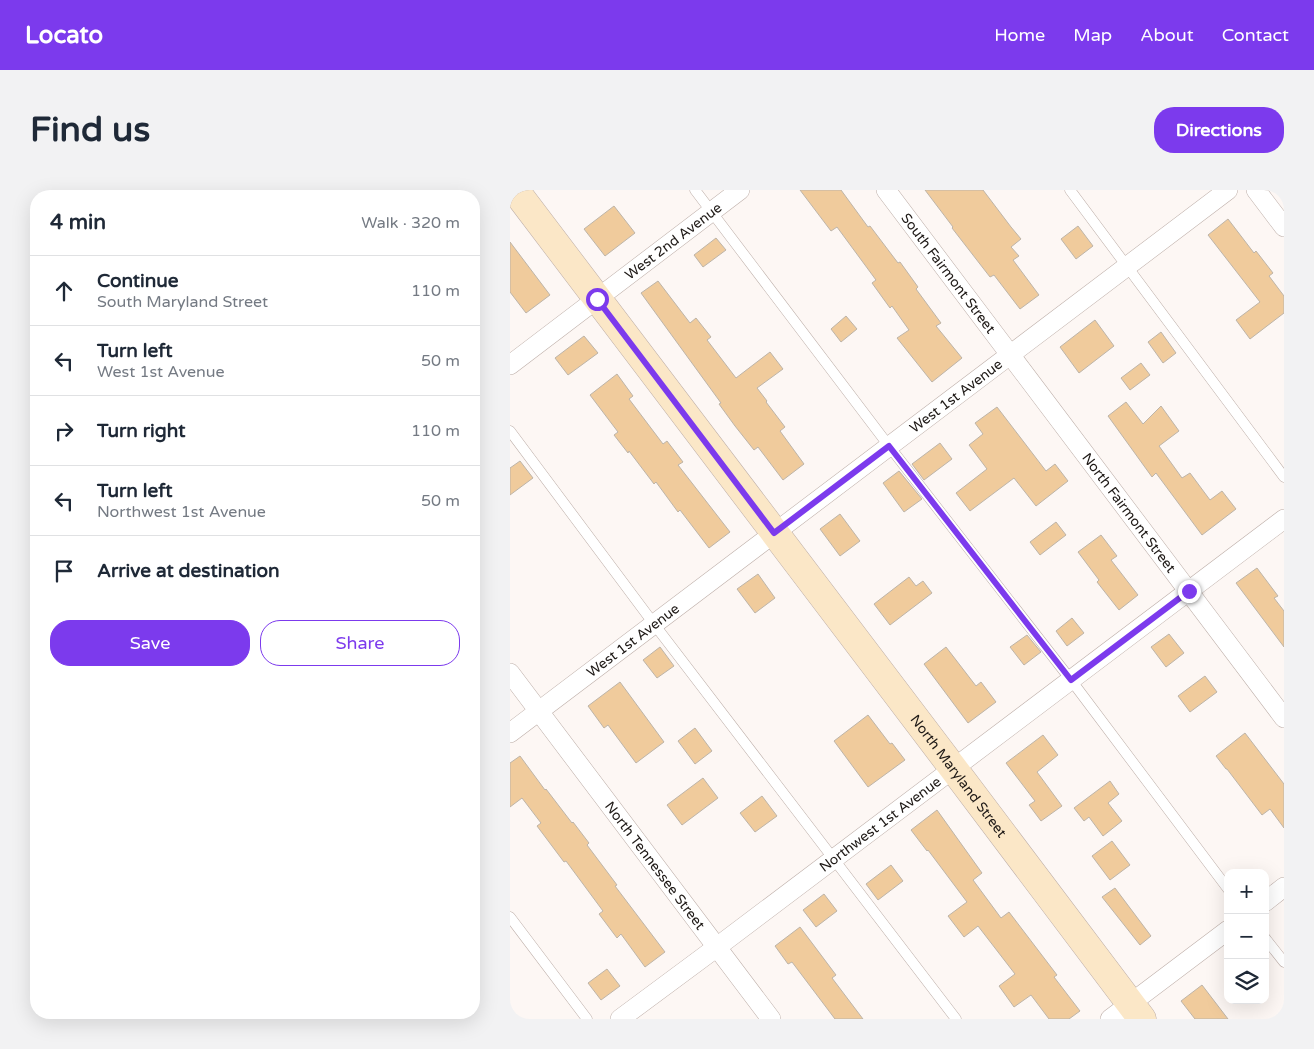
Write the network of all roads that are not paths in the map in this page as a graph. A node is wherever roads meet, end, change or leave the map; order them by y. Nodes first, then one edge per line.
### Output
1 (515, 190) edge
2 (695, 190) edge
3 (740, 190) edge
4 (886, 190) edge
5 (1070, 190) edge
6 (1228, 190) edge
7 (1256, 190) edge
8 (712, 212) junction
9 (1284, 227) edge
10 (1128, 266) junction
11 (597, 299) junction
12 (1010, 354) junction
13 (510, 365) edge
14 (510, 431) edge
15 (889, 446) junction
16 (1284, 477) edge
17 (1284, 519) edge
18 (774, 533) junction
19 (1189, 591) junction
20 (654, 624) junction
21 (510, 673) edge
22 (1071, 680) junction
23 (539, 711) junction
24 (1284, 718) edge
25 (510, 733) edge
26 (953, 768) junction
27 (833, 859) junction
28 (1224, 883) edge
29 (1284, 887) edge
30 (1269, 899) edge
31 (510, 917) edge
32 (1224, 933) edge
33 (1269, 943) edge
34 (717, 947) junction
35 (1284, 962) edge
36 (1127, 1014) edge
37 (586, 1019) edge
38 (620, 1019) edge
39 (771, 1019) edge
40 (956, 1019) edge

1 - 11 street, North Maryland Street
2 - 8 lane
3 - 8 street, West 2nd Avenue
4 - 12 street, South Fairmont Street
5 - 10 lane
6 - 10 street, West 1st Avenue
7 - 9 street
8 - 11 street, West 2nd Avenue
8 - 15 lane
10 - 12 street, West 1st Avenue
10 - 16 lane
11 - 13 street, West 2nd Avenue
11 - 18 street, North Maryland Street
12 - 15 street, West 1st Avenue
12 - 19 street, North Fairmont Street
14 - 20 lane
15 - 18 street, West 1st Avenue
15 - 22 lane
17 - 19 street, Northwest 1st Avenue
18 - 20 street, West 1st Avenue
18 - 26 street, North Maryland Street
19 - 22 street, Northwest 1st Avenue
19 - 24 street, North Fairmont Street
20 - 23 street, West 1st Avenue
20 - 27 lane
21 - 23 street, North Tennessee Street
22 - 26 street, Northwest 1st Avenue
22 - 28 lane
23 - 25 street, West 1st Avenue
23 - 34 street, North Tennessee Street
26 - 27 street, Northwest 1st Avenue
26 - 36 street, North Maryland Street
27 - 34 street, Northwest 1st Avenue
27 - 40 lane
29 - 30 street
31 - 37 lane
32 - 36 street
33 - 35 lane
34 - 38 street, Northwest 1st Avenue
34 - 39 street, North Tennessee Street

